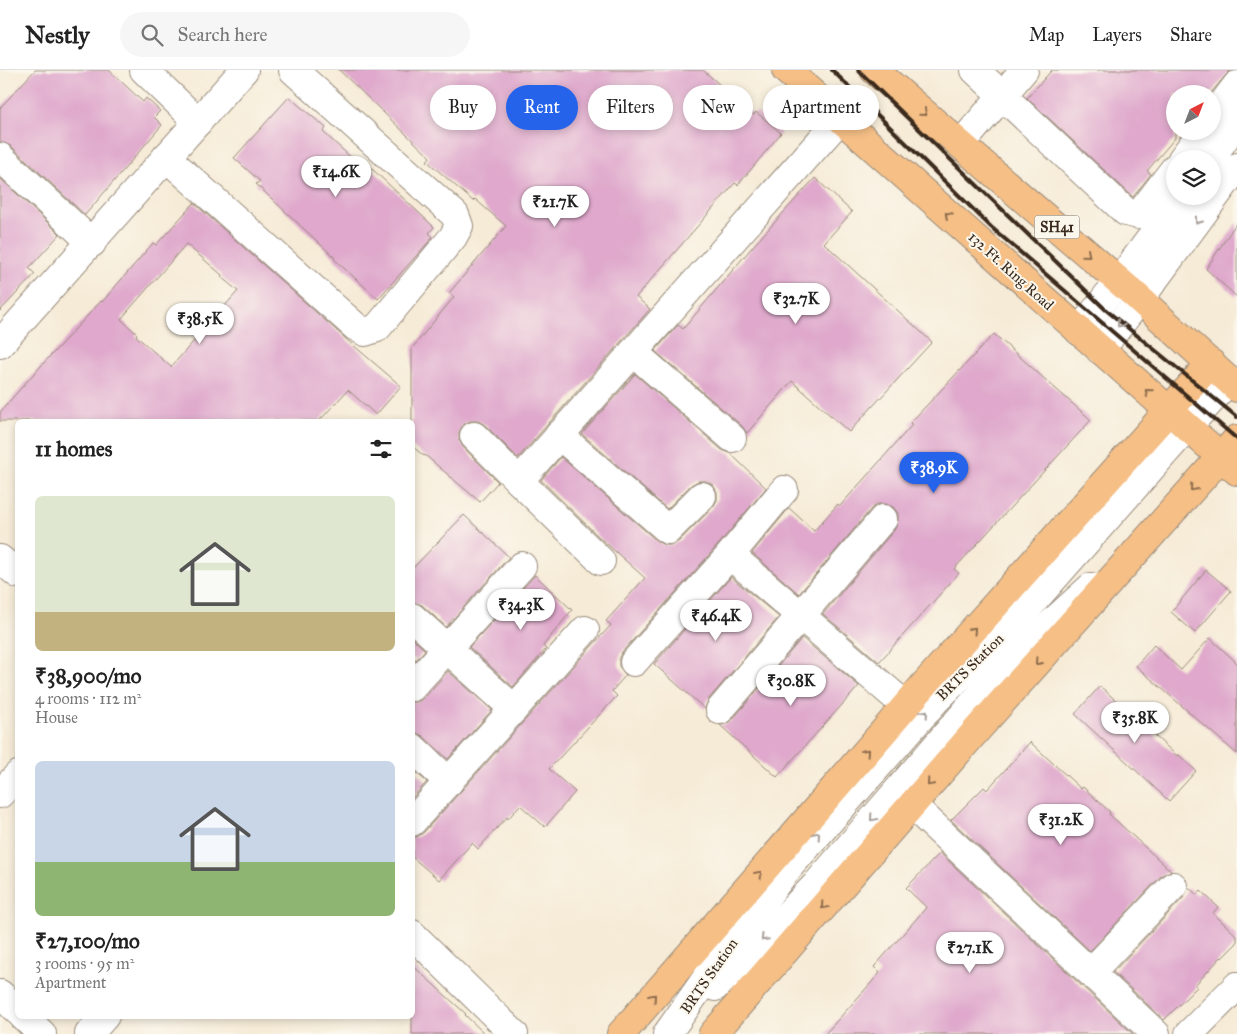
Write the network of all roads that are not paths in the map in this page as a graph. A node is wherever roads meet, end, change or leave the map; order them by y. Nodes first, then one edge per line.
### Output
1 (144, 70) edge
2 (244, 70) edge
3 (294, 70) edge
4 (786, 70) edge
5 (791, 70) edge
6 (874, 70) edge
7 (975, 70) edge
8 (1024, 70) edge
9 (803, 85) edge
10 (806, 85) edge
11 (1237, 85) edge
12 (1002, 96) junction
13 (1221, 106) edge
14 (198, 122) junction
15 (1237, 122) edge
16 (816, 130) edge
17 (853, 130) edge
18 (961, 144) junction
19 (1217, 150) edge
20 (166, 157) junction
21 (0, 158) edge
22 (1237, 167) edge
23 (1166, 180) edge
24 (1175, 205) edge
25 (92, 243) junction
26 (1119, 281) junction
27 (1140, 299) junction
28 (1079, 331) junction
29 (0, 344) edge
30 (1100, 350) junction
31 (633, 352) junction
32 (1229, 382) edge
33 (1185, 425) junction
34 (559, 435) junction
35 (474, 436) dead end
36 (732, 438) dead end
37 (1232, 455) edge
38 (519, 481) junction
39 (784, 490) dead end
40 (702, 496) dead end
41 (1169, 516) junction
42 (883, 520) dead end
43 (730, 555) junction
44 (0, 559) edge
45 (601, 561) dead end
46 (522, 566) dead end
47 (15, 572) edge
48 (800, 616) junction
49 (415, 620) edge
50 (585, 630) dead end
51 (447, 649) junction
52 (634, 662) dead end
53 (1009, 662) junction
54 (415, 684) edge
55 (906, 706) junction
56 (514, 709) junction
57 (720, 710) dead end
58 (415, 750) edge
59 (15, 778) edge
60 (449, 782) junction
61 (0, 794) edge
62 (912, 805) junction
63 (415, 819) edge
64 (1173, 886) dead end
65 (415, 937) edge
66 (1091, 972) junction
67 (1237, 986) edge
68 (0, 994) edge
69 (15, 1008) edge
70 (26, 1019) edge
71 (102, 1019) edge
72 (669, 1031) edge
73 (42, 1034) edge
74 (89, 1034) edge
75 (514, 1034) edge
76 (621, 1034) edge
77 (713, 1034) edge
78 (1156, 1034) edge
79 (1189, 1034) edge

1 - 14 street
2 - 14 street
3 - 20 street
4 - 9 main road, 132 Ft. Ring Road
5 - 10 street
6 -> 18 main road, SH41
7 - 12 street
8 - 12 street
11 - 13 street
12 - 18 street
12 - 23 street
14 - 20 street
15 - 19 street
16 - 31 street
28 -> 17 main road, 132 Ft. Ring Road
18 -> 26 main road, SH41
20 - 25 street
21 - 25 street
22 -> 27 street
24 - 26 street
25 - 29 street
26 - 27 main road, SH41
26 - 28 street
27 -> 30 street
27 - 32 main road, SH41
28 - 30 main road, 132 Ft. Ring Road
33 -> 30 main road, 132 Ft. Ring Road
31 - 34 street
31 - 36 street
32 - 33 street
32 - 33 main road
33 - 37 main road, 132 Ft. Ring Road
33 - 53 street
55 -> 33 main road
72 -> 33 street, BRTS Station
34 - 38 street
34 - 40 street
35 - 38 street
37 -> 41 main road
38 - 45 street
39 - 43 street
41 - 53 street
41 -> 62 main road
42 - 48 street
43 - 48 street
43 - 52 street
44 - 47 street
46 - 51 street
48 - 55 street
48 - 57 street
49 - 51 street
50 - 56 street
51 - 54 street
51 - 56 street
53 -> 72 street, BRTS Station
76 -> 55 main road
56 - 60 street
58 - 60 street
59 - 61 street
60 - 63 street
62 - 66 street
62 -> 77 main road
64 - 66 street
65 - 75 street
66 - 78 street
67 - 79 street
68 - 69 street
70 - 73 street
71 - 74 street

